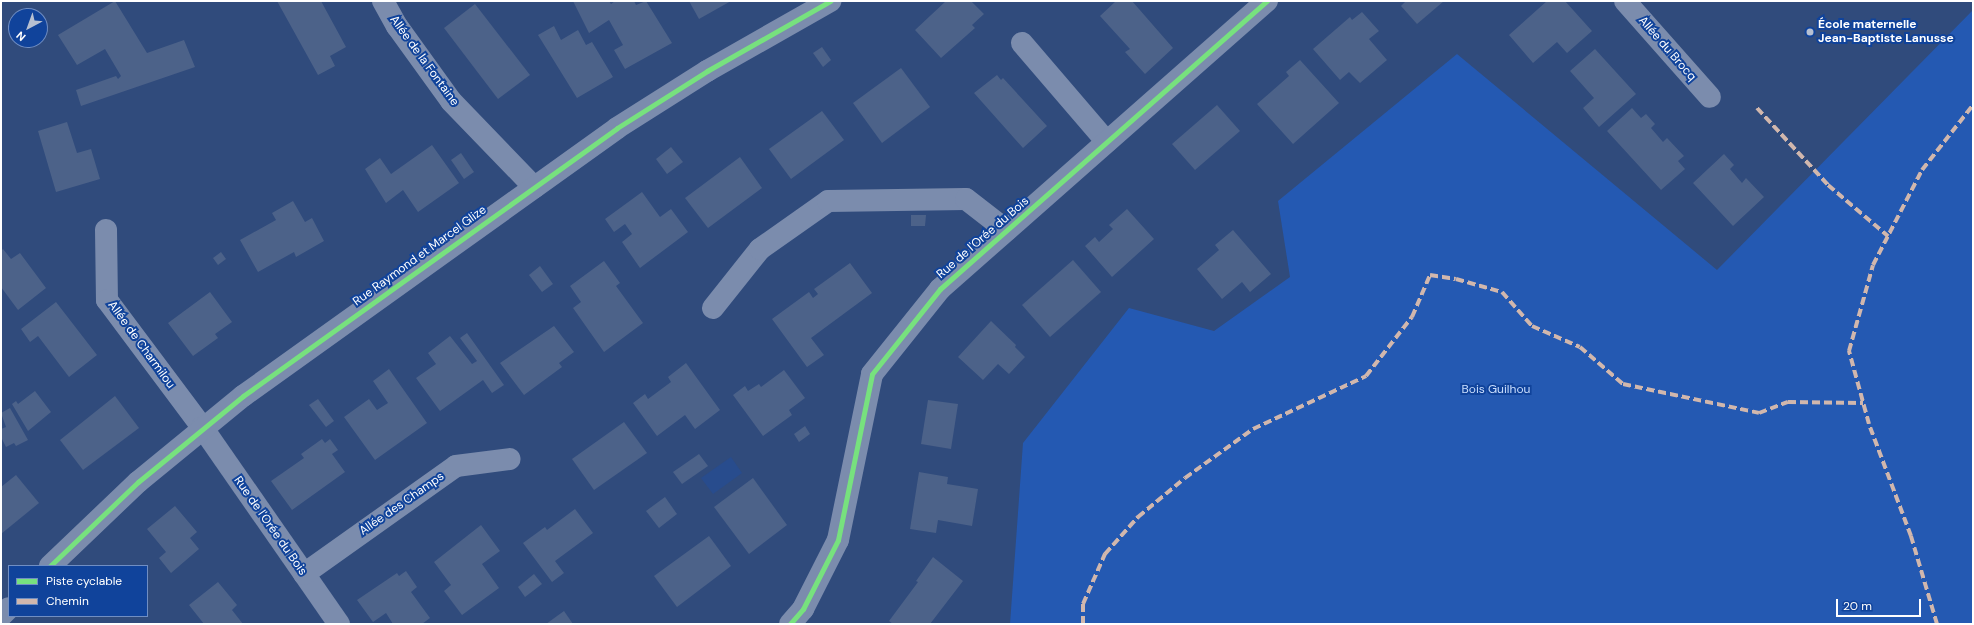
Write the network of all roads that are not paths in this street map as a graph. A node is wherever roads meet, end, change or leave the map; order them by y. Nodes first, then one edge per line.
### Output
1 (383, 1) edge
2 (830, 1) edge
3 (1267, 1) edge
4 (1625, 1) edge
5 (1022, 43) dead end
6 (1710, 97) dead end
7 (1106, 142) junction
8 (534, 187) junction
9 (106, 230) dead end
10 (1006, 230) junction
11 (713, 308) dead end
12 (202, 427) junction
13 (510, 459) dead end
14 (51, 565) edge
15 (304, 574) junction
16 (340, 624) edge
17 (790, 624) edge

1 - 8 street, Allée de la Fontaine
2 - 8 street, Rue Raymond et Marcel Glize
3 - 7 street, Rue de l'Orée du Bois
4 - 6 street, Allée du Brocq
5 - 7 street
7 - 10 street, Rue de l'Orée du Bois
8 - 12 street, Rue Raymond et Marcel Glize
9 - 12 street, Allée de Charmilou
10 - 11 street
10 - 17 street, Rue de l'Orée du Bois
12 - 14 street, Rue Raymond et Marcel Glize
12 - 15 street, Rue de l'Orée du Bois
13 - 15 street, Allée des Champs
15 - 16 street, Rue de l'Orée du Bois

